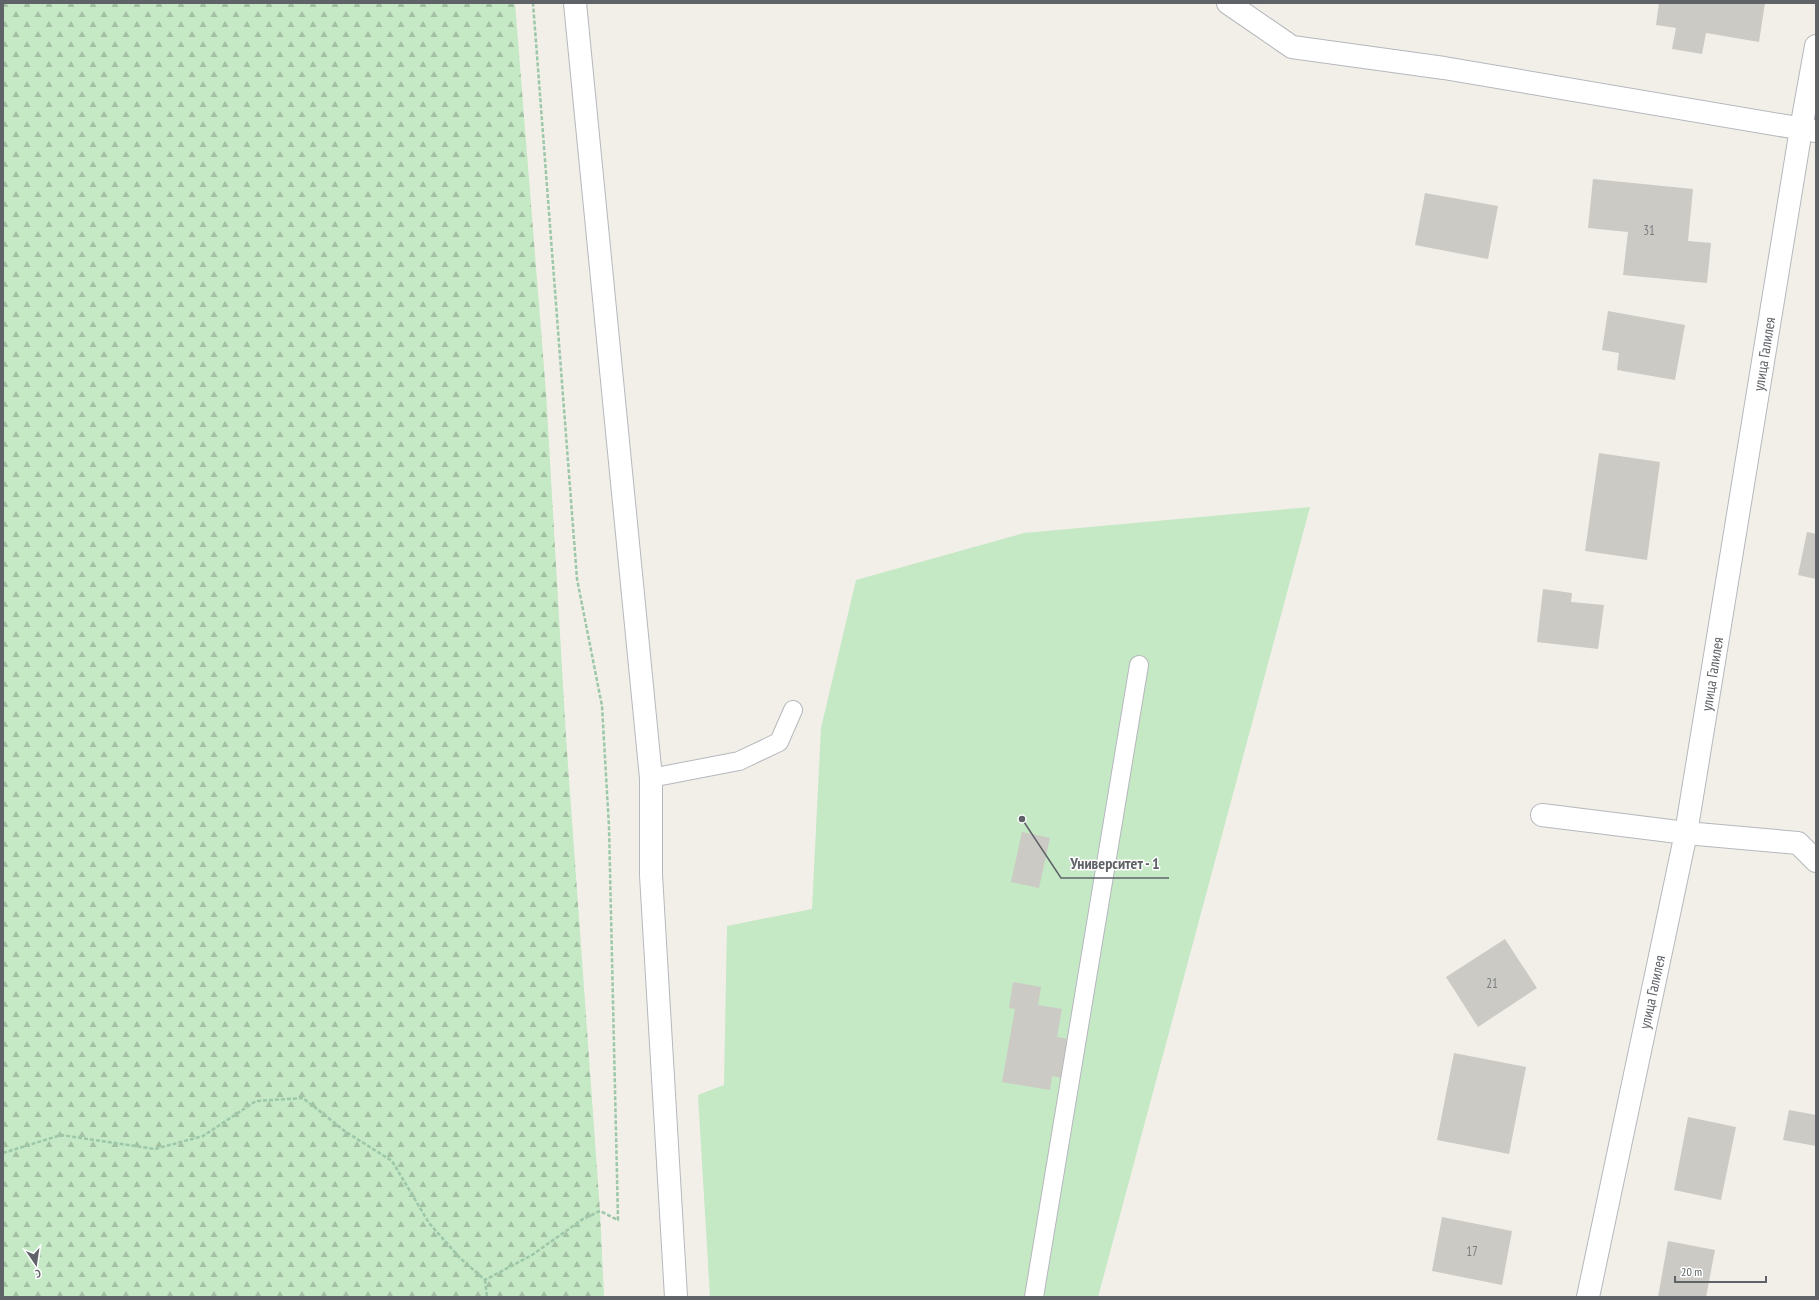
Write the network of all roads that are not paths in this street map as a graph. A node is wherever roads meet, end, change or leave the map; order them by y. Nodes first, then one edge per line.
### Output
1 (575, 3) edge
2 (1228, 3) edge
3 (1816, 46) edge
4 (1808, 130) edge
5 (1139, 665) dead end
6 (793, 710) dead end
7 (651, 778) junction
8 (1542, 815) dead end
9 (1686, 833) junction
10 (1816, 861) edge
11 (676, 1297) edge
12 (1034, 1297) edge
13 (1588, 1297) edge

1 - 7 street
2 - 4 street
3 - 4 street, улица Галилея
4 - 9 street, улица Галилея
5 - 12 lane
6 - 7 lane
7 - 11 street
8 - 9 street
9 - 10 street
9 - 13 street, улица Галилея

